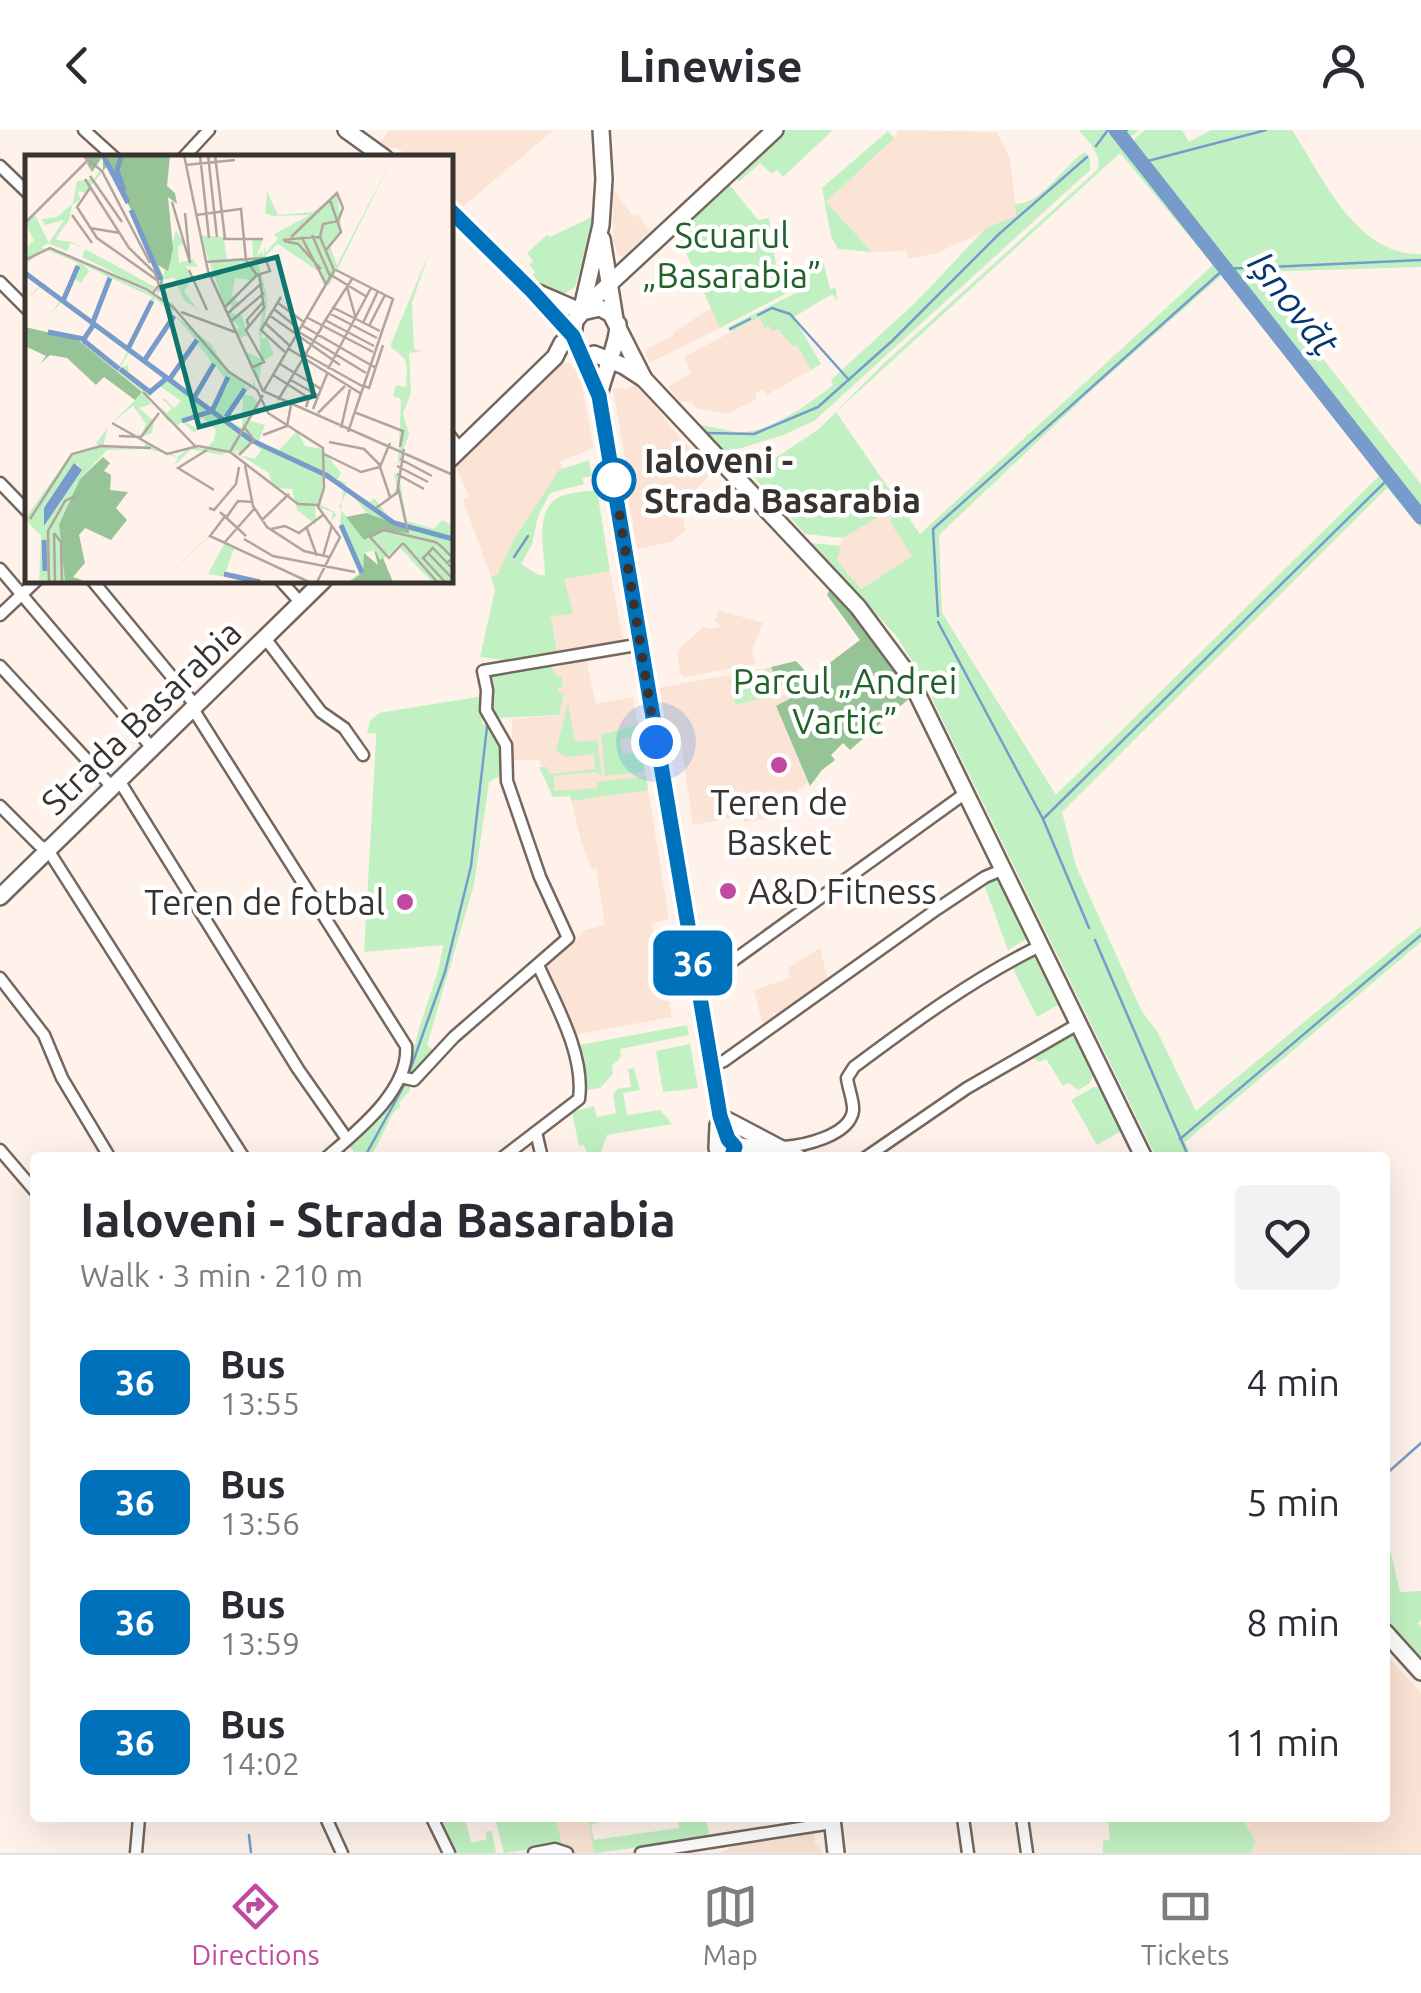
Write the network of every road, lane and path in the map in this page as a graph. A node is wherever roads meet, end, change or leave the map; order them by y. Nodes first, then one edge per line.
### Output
1 (84, 130) edge
2 (210, 130) edge
3 (346, 130) edge
4 (601, 130) edge
5 (775, 130) edge
6 (112, 155) edge
7 (185, 155) edge
8 (381, 155) edge
9 (0, 166) edge
10 (25, 190) edge
11 (452, 212) edge
12 (601, 225) junction
13 (0, 282) edge
14 (609, 286) junction
15 (532, 291) junction
16 (25, 307) edge
17 (582, 312) junction
18 (616, 322) junction
19 (593, 349) junction
20 (644, 379) junction
21 (599, 396) junction
22 (453, 448) edge
23 (0, 483) edge
24 (25, 509) edge
25 (0, 568) edge
26 (35, 582) edge
27 (94, 582) edge
28 (282, 582) edge
29 (322, 582) edge
30 (22, 594) junction
31 (301, 603) junction
32 (0, 615) edge
33 (265, 638) junction
34 (642, 644) junction
35 (0, 666) edge
36 (194, 708) junction
37 (152, 748) junction
38 (363, 755) dead end
39 (116, 785) junction
40 (967, 792) junction
41 (0, 806) edge
42 (48, 850) junction
43 (1004, 869) junction
44 (0, 897) edge
45 (1040, 946) junction
46 (538, 965) junction
47 (0, 978) edge
48 (698, 986) junction
49 (1078, 1024) junction
50 (712, 1066) junction
51 (400, 1077) junction
52 (720, 1116) junction
53 (536, 1132) junction
54 (347, 1139) junction
55 (818, 1142) junction
56 (0, 1150) edge
57 (727, 1151) edge
58 (106, 1152) edge
59 (240, 1152) edge
60 (333, 1152) edge
61 (510, 1152) edge
62 (541, 1152) edge
63 (789, 1152) edge
64 (797, 1152) edge
65 (819, 1152) edge
66 (875, 1152) edge
67 (1141, 1152) edge
68 (30, 1186) edge
69 (1390, 1638) edge
70 (1421, 1672) edge
71 (138, 1822) edge
72 (328, 1822) edge
73 (434, 1822) edge
74 (820, 1822) edge
75 (832, 1822) edge
76 (964, 1822) edge
77 (1023, 1822) edge
78 (136, 1853) edge
79 (342, 1853) edge
80 (449, 1853) edge
81 (534, 1853) edge
82 (566, 1853) edge
83 (641, 1853) edge
84 (836, 1853) edge
85 (968, 1853) edge
86 (1027, 1853) edge

1 - 6 street
2 - 7 street
3 - 8 main road
4 - 12 main road
5 - 14 main road
9 - 10 street
11 - 15 main road
12 - 14 main road
12 - 17 main road
13 - 16 street
14 - 17 main road
14 - 18 main road
15 - 17 main road
15 - 19 main road
17 - 18 main road
17 - 19 main road
18 - 19 main road
18 - 20 main road
19 - 20 main road
19 - 21 main road
19 - 21 main road
19 - 22 main road
20 - 40 main road
21 - 34 main road
23 - 24 street
25 - 30 street
26 - 30 street
27 - 36 street
28 - 31 street
29 - 31 main road, Strada Basarabia
30 - 32 street
30 - 37 street
31 - 33 main road, Strada Basarabia
33 - 36 main road, Strada Basarabia
33 - 38 street
34 - 46 street
34 - 48 main road
35 - 39 street
36 - 37 main road, Strada Basarabia
36 - 51 street
37 - 39 main road, Strada Basarabia
39 - 42 main road, Strada Basarabia
39 - 54 street
40 - 43 main road
40 - 48 street
41 - 42 street
42 - 44 main road, Strada Basarabia
42 - 59 street
43 - 45 main road
43 - 50 street
45 - 49 main road
45 - 55 street
46 - 51 street
46 - 53 street
47 - 58 street
48 - 50 main road
49 - 66 street
49 - 67 main road
50 - 52 main road
51 - 54 street
52 - 57 main road
52 - 63 main road
53 - 61 street
53 - 62 street
54 - 60 street
55 - 64 street
55 - 65 street
56 - 68 street
69 - 70 main road
71 - 78 street
72 - 79 street
73 - 80 street
74 - 83 street
75 - 84 main road
76 - 85 street
77 - 86 street
81 - 82 street

